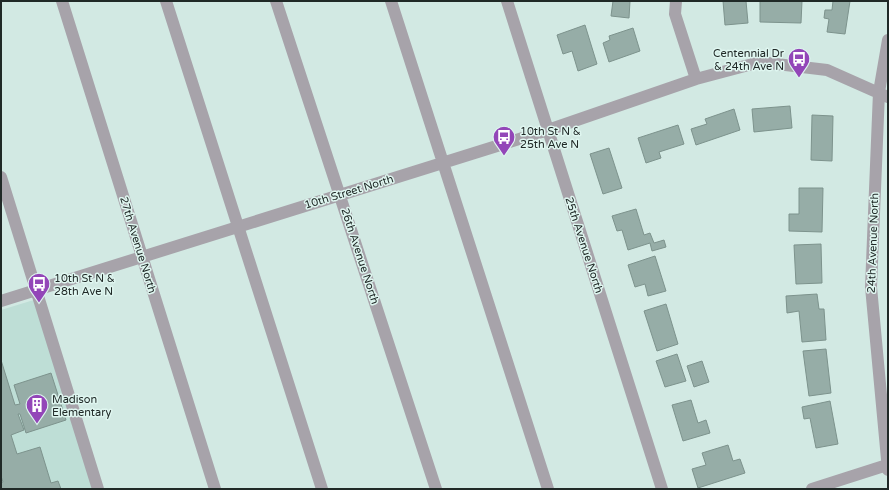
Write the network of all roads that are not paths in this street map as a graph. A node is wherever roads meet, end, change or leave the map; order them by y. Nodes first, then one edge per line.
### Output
1 (62, 1) edge
2 (166, 1) edge
3 (276, 1) edge
4 (391, 1) edge
5 (507, 1) edge
6 (676, 1) edge
7 (888, 40) edge
8 (696, 79) junction
9 (883, 94) edge
10 (548, 130) junction
11 (443, 163) junction
12 (1, 177) edge
13 (340, 195) junction
14 (237, 227) junction
15 (142, 257) junction
16 (36, 290) junction
17 (1, 301) edge
18 (888, 468) edge
19 (98, 489) edge
20 (215, 489) edge
21 (322, 489) edge
22 (436, 489) edge
23 (548, 489) edge
24 (662, 489) edge
25 (812, 489) edge

1 - 15 street, 27th Avenue North
2 - 14 street
3 - 13 street, 26th Avenue North
4 - 11 street
5 - 10 street, 25th Avenue North
6 - 8 street
7 - 9 street, 24th Avenue North
8 - 9 street, 10th Street North
8 - 10 street, 10th Street North
9 - 18 street, 24th Avenue North
10 - 11 street, 10th Street North
10 - 24 street, 25th Avenue North
11 - 13 street, 10th Street North
11 - 23 street
12 - 16 street
13 - 14 street, 10th Street North
13 - 22 street, 26th Avenue North
14 - 15 street, 10th Street North
14 - 21 street
15 - 16 street, 10th Street North
15 - 20 street, 27th Avenue North
16 - 17 street, 10th Street North
16 - 19 street
18 - 25 street

